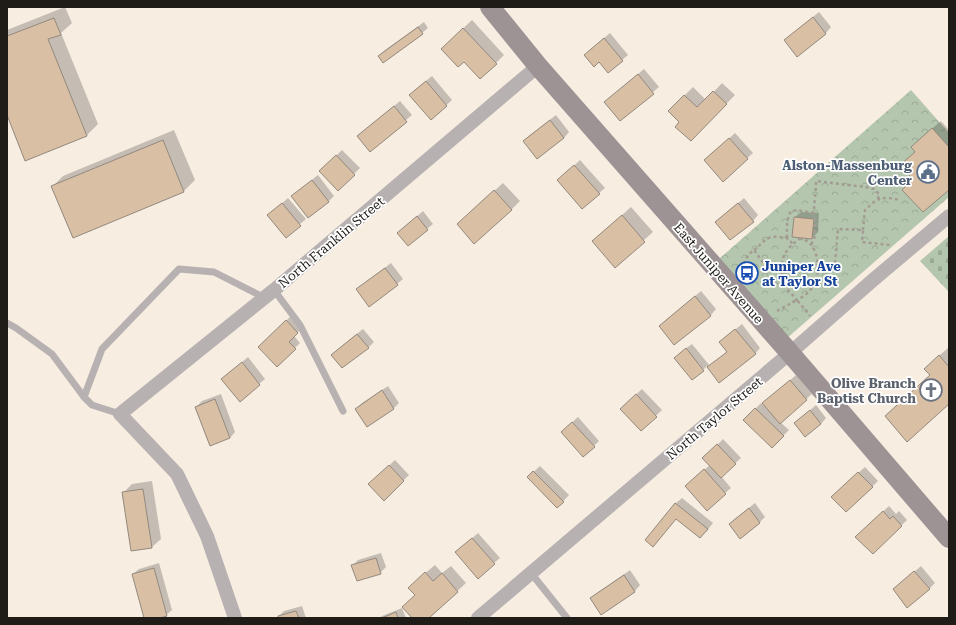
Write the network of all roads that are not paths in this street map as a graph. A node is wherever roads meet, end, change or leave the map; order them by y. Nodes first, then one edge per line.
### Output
1 (490, 7) edge
2 (538, 66) junction
3 (949, 216) edge
4 (270, 294) junction
5 (7, 323) edge
6 (790, 353) junction
7 (84, 397) junction
8 (343, 411) dead end
9 (120, 414) junction
10 (949, 538) edge
11 (531, 573) junction
12 (235, 618) edge
13 (478, 618) edge
14 (567, 618) edge

1 - 2 street, East Juniper Avenue
2 - 4 street, North Franklin Street
2 - 6 street, East Juniper Avenue
3 - 6 street, North Taylor Street
4 - 7 lane
4 - 8 lane
4 - 9 street, North Franklin Street
5 - 7 lane
6 - 10 street, East Juniper Avenue
6 - 11 street, North Taylor Street
7 - 9 lane
9 - 12 street
11 - 13 street, North Taylor Street
11 - 14 lane

